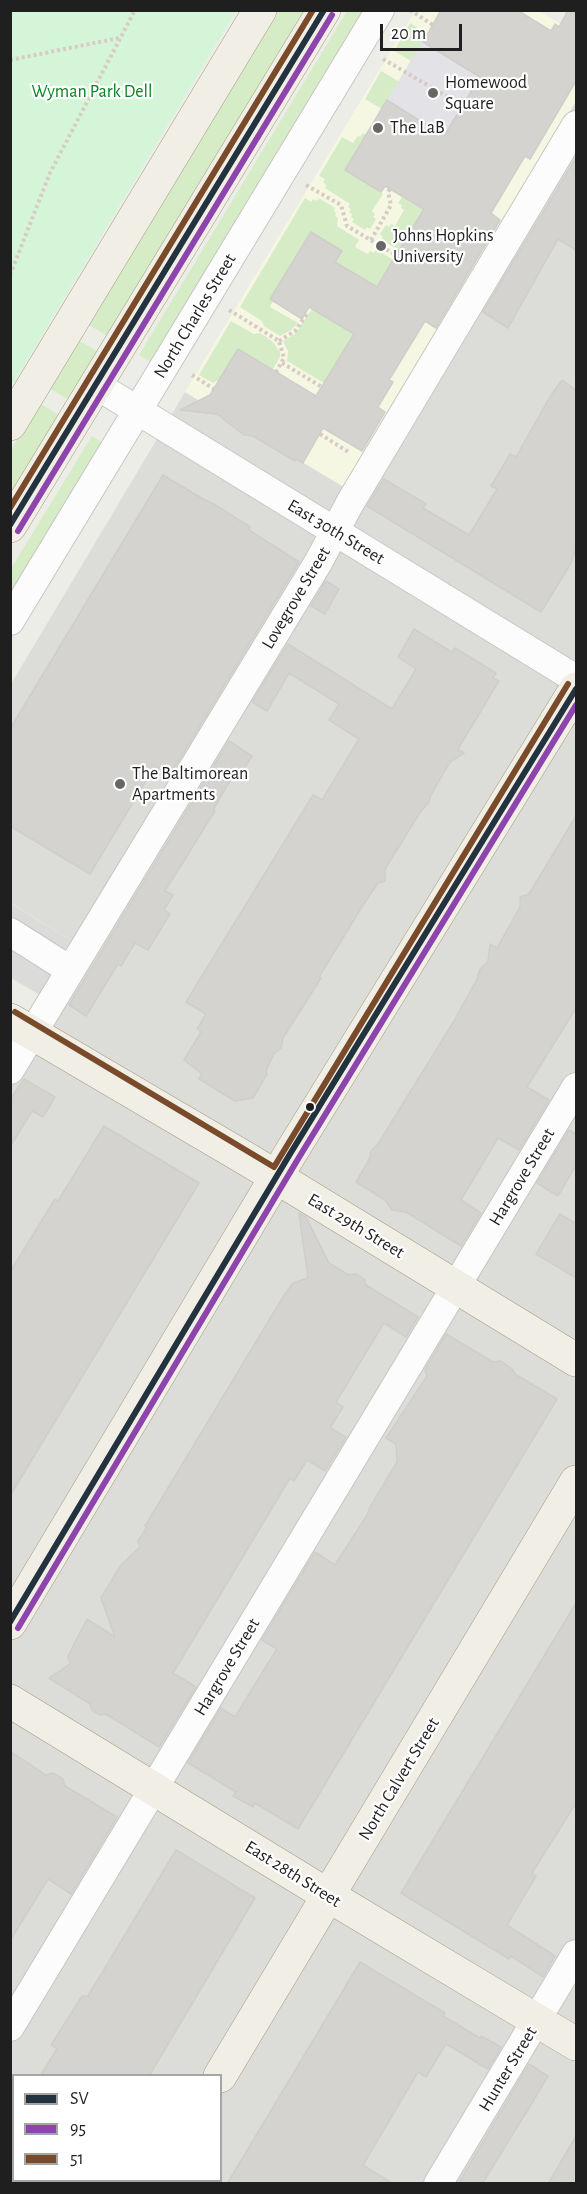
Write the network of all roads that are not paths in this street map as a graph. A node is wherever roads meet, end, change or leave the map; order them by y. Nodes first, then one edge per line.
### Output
1 (260, 10) edge
2 (324, 10) edge
3 (380, 10) edge
4 (576, 125) edge
5 (96, 385) junction
6 (138, 411) junction
7 (10, 424) edge
8 (10, 526) edge
9 (335, 531) junction
10 (10, 621) edge
11 (576, 679) edge
12 (576, 689) edge
13 (10, 932) edge
14 (70, 970) junction
15 (21, 1026) edge
16 (10, 1070) edge
17 (576, 1087) edge
18 (277, 1179) junction
19 (456, 1287) junction
20 (576, 1360) edge
21 (576, 1482) edge
22 (10, 1623) edge
23 (10, 1701) edge
24 (154, 1788) junction
25 (329, 1896) junction
26 (576, 1954) edge
27 (537, 2020) junction
28 (10, 2027) edge
29 (576, 2044) edge
30 (221, 2074) edge
31 (438, 2184) edge

1 - 7 main road
2 - 5 main road
3 - 6 street, North Charles Street
4 - 9 street, Lovegrove Street
5 - 6 street, East 30th Street
5 - 8 main road
6 - 9 street, East 30th Street
6 - 10 street, North Charles Street
9 - 11 street, East 30th Street
9 - 14 street, Lovegrove Street
12 - 18 main road
13 - 14 street
14 - 15 street, Lovegrove Street
15 - 16 street, Lovegrove Street
15 - 18 main road, East 29th Street
17 - 19 street, Hargrove Street
18 - 19 main road, East 29th Street
18 - 22 main road
19 - 20 main road, East 29th Street
19 - 24 street, Hargrove Street
21 - 25 main road, North Calvert Street
23 - 24 main road, East 28th Street
24 - 25 main road, East 28th Street
24 - 28 street, Hargrove Street
25 - 27 main road, East 28th Street
25 - 30 main road, North Calvert Street
26 - 27 street, Hunter Street
27 - 29 main road, East 28th Street
27 - 31 street, Hunter Street

